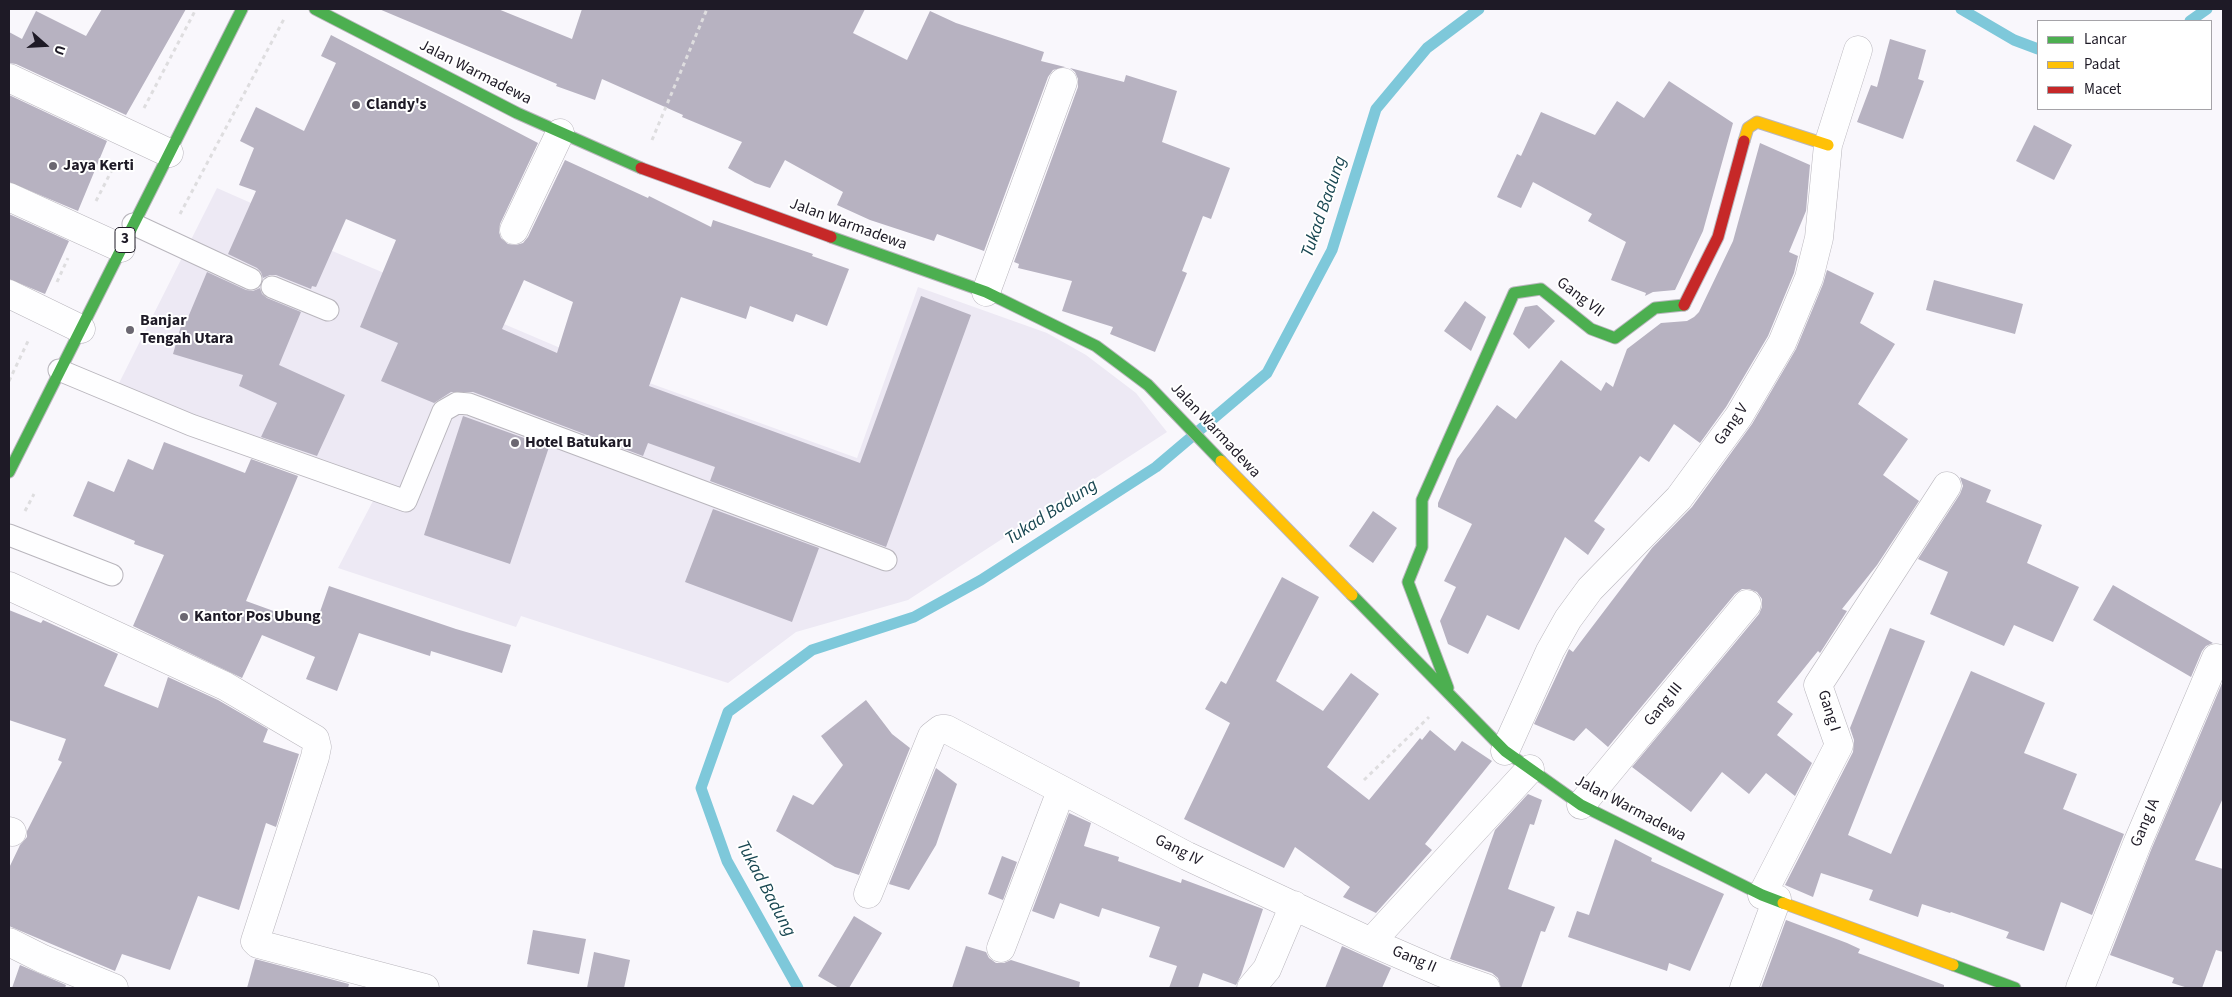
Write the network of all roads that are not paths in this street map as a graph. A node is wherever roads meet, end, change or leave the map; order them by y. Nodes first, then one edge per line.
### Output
1 (242, 9) edge
2 (315, 9) edge
3 (1858, 50) dead end
4 (9, 78) edge
5 (1063, 82) dead end
6 (560, 133) junction
7 (1828, 146) junction
8 (169, 153) junction
9 (9, 197) edge
10 (514, 230) dead end
11 (127, 236) junction
12 (251, 279) dead end
13 (272, 287) dead end
14 (986, 292) junction
15 (9, 294) edge
16 (328, 310) dead end
17 (81, 329) junction
18 (59, 370) junction
19 (9, 472) edge
20 (1947, 486) dead end
21 (10, 536) edge
22 (886, 560) dead end
23 (112, 575) dead end
24 (9, 586) edge
25 (1747, 604) dead end
26 (2216, 658) dead end
27 (1451, 697) junction
28 (1505, 751) junction
29 (1530, 769) junction
30 (1061, 790) junction
31 (1581, 806) junction
32 (868, 894) dead end
33 (1769, 897) junction
34 (1294, 905) junction
35 (9, 942) edge
36 (1371, 942) junction
37 (1001, 948) dead end
38 (114, 988) edge
39 (425, 988) edge
40 (1251, 988) edge
41 (1486, 988) edge
42 (1744, 988) edge
43 (2015, 988) edge
44 (2080, 988) edge

1 - 8 main road, 3
2 - 6 main road, Jalan Warmadewa
3 - 7 street, Gang V
4 - 8 street
5 - 14 street
6 - 10 street
6 - 14 main road, Jalan Warmadewa
7 - 27 main road, Gang VII
7 - 28 street, Gang V
8 - 11 main road, 3
9 - 11 street
11 - 12 lane
11 - 17 main road, 3
13 - 16 lane
14 - 27 main road, Jalan Warmadewa
15 - 17 street
17 - 18 main road, 3
18 - 19 main road, 3
18 - 22 lane
20 - 33 street, Gang I
21 - 23 lane
24 - 39 street
25 - 31 street, Gang III
26 - 44 street, Gang IA
27 - 28 main road, Jalan Warmadewa
28 - 29 main road, Jalan Warmadewa
29 - 31 main road, Jalan Warmadewa
29 - 36 street
30 - 32 street, Gang IV
30 - 34 street, Gang IV
30 - 37 street
31 - 33 main road, Jalan Warmadewa
33 - 42 street
33 - 43 main road, Jalan Warmadewa
34 - 36 street, Gang IV
34 - 40 street
35 - 38 street
36 - 41 street, Gang II

